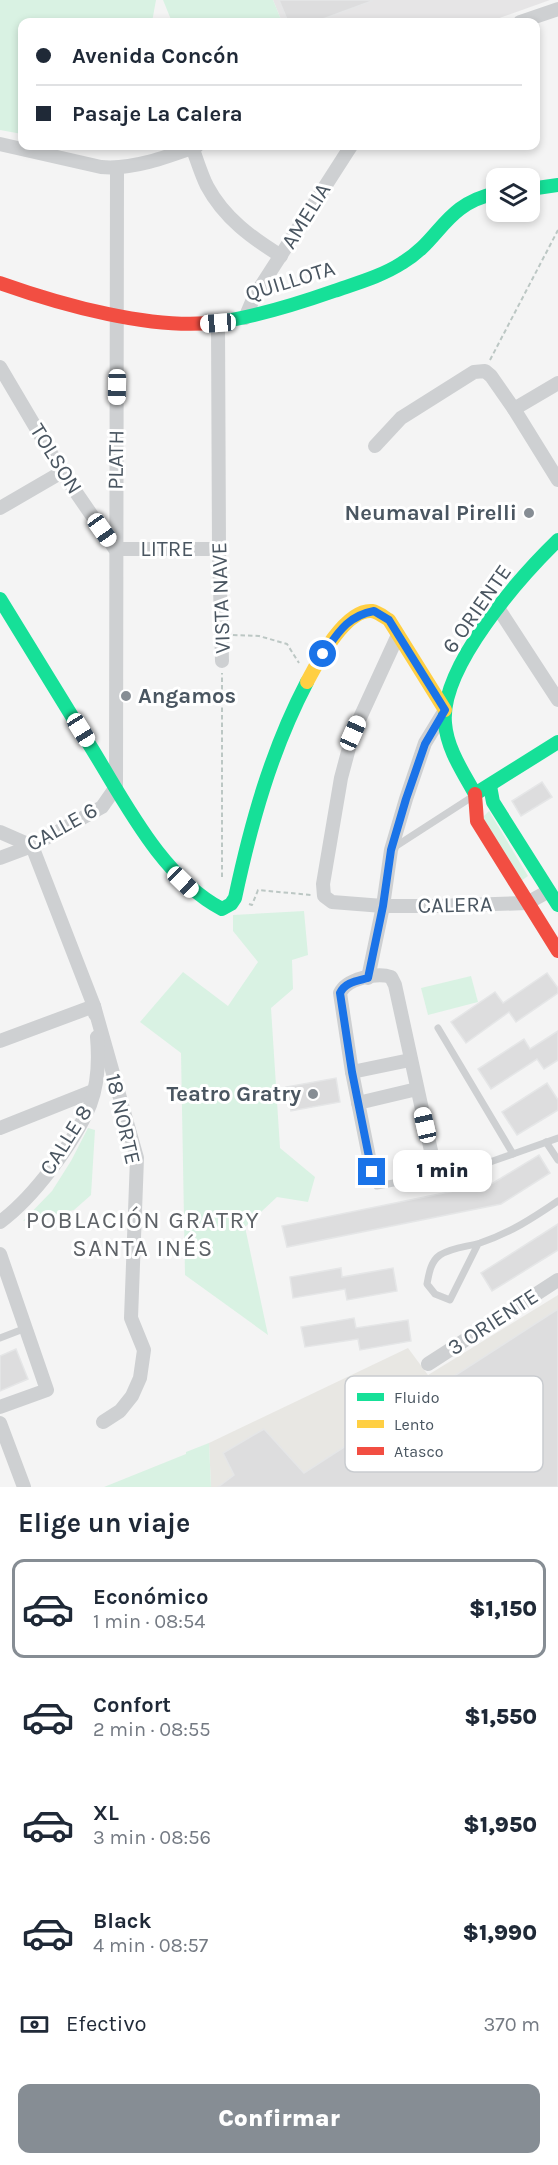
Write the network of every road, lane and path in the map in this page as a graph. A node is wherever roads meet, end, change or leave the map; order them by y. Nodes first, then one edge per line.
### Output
1 (558, 9) edge
2 (532, 18) edge
3 (0, 144) edge
4 (18, 148) edge
5 (26, 150) edge
6 (181, 150) edge
7 (195, 150) edge
8 (348, 150) edge
9 (117, 169) junction
10 (558, 185) edge
11 (540, 188) edge
12 (486, 196) edge
13 (558, 230) edge
14 (281, 256) junction
15 (0, 283) edge
16 (118, 315) junction
17 (245, 318) junction
18 (218, 323) junction
19 (0, 367) edge
20 (485, 371) junction
21 (558, 383) edge
22 (514, 410) junction
23 (375, 446) dead end
24 (62, 472) junction
25 (558, 480) edge
26 (0, 508) edge
27 (558, 540) edge
28 (115, 549) junction
29 (219, 549) junction
30 (0, 599) edge
31 (498, 608) junction
32 (398, 635) junction
33 (222, 643) junction
34 (222, 661) joint
35 (309, 678) junction
36 (558, 700) edge
37 (445, 710) junction
38 (558, 742) edge
39 (490, 786) junction
40 (116, 787) junction
41 (476, 794) junction
42 (0, 832) edge
43 (32, 846) junction
44 (391, 850) junction
45 (0, 858) edge
46 (222, 886) dead end
47 (549, 891) junction
48 (324, 896) junction
49 (235, 898) junction
50 (527, 903) junction
51 (558, 905) edge
52 (383, 906) junction
53 (558, 951) edge
54 (368, 978) junction
55 (94, 1006) junction
56 (438, 1028) dead end
57 (0, 1041) edge
58 (410, 1060) junction
59 (352, 1072) junction
60 (417, 1089) junction
61 (93, 1091) junction
62 (358, 1103) junction
63 (0, 1128) edge
64 (558, 1137) edge
65 (546, 1142) junction
66 (513, 1154) junction
67 (433, 1160) dead end
68 (558, 1160) edge
69 (372, 1172) dead end
70 (377, 1186) dead end
71 (558, 1201) edge
72 (0, 1222) edge
73 (478, 1244) junction
74 (0, 1254) edge
75 (558, 1280) edge
76 (26, 1328) junction
77 (0, 1338) edge
78 (428, 1364) dead end
79 (0, 1407) edge
80 (104, 1422) dead end
81 (0, 1423) edge
82 (24, 1487) edge

1 - 2 street
3 - 4 street
5 - 9 street
6 - 9 street
7 - 14 street
8 - 14 street, AMELIA
9 - 16 street, PLATH
10 - 11 main road
12 - 17 main road, QUILLOTA
13 - 20 path
14 - 17 street, AMELIA
15 - 16 main road, QUILLOTA
16 - 18 main road, QUILLOTA
16 - 28 street, PLATH
17 - 18 main road, QUILLOTA
18 - 29 street, VISTA NAVE
19 - 24 street, TOLSON
20 - 22 street
20 - 23 street
21 - 22 street
22 - 25 street
24 - 26 street
24 - 28 street, TOLSON
27 - 31 main road, 6 ORIENTE
28 - 29 street, LITRE
28 - 40 street, PLATH
29 - 33 street, VISTA NAVE
30 - 40 main road
31 - 36 street
31 - 37 main road, 6 ORIENTE
32 - 35 main road
32 - 37 main road
32 - 48 street
33 - 34 street, VISTA NAVE
33 - 35 path
34 - 46 path, VISTA NAVE
35 - 49 main road
37 - 41 main road
37 - 44 street
38 - 39 main road
39 - 41 main road
39 - 47 main road
40 - 43 street, CALLE 6
40 - 49 main road
41 - 44 lane
41 - 50 main road
42 - 43 street
43 - 45 street, CALLE 6
43 - 55 street, 18 NORTE
44 - 52 street
47 - 50 street, CALERA
47 - 51 main road
48 - 49 path
48 - 52 street, CALERA
50 - 52 street, CALERA
50 - 53 main road
52 - 54 street
54 - 58 street
54 - 59 street
55 - 57 street
55 - 61 street, CALLE 8
55 - 80 street, 18 NORTE
56 - 66 lane
58 - 59 street
58 - 60 street
59 - 62 street
60 - 62 street
60 - 67 street
61 - 63 street
61 - 72 street, CALLE 8
62 - 69 street
64 - 65 lane
65 - 66 lane
65 - 68 lane
66 - 70 lane
71 - 73 lane
73 - 73 lane
74 - 76 street
75 - 78 street, 3 ORIENTE
76 - 77 lane
76 - 79 street
81 - 82 street

